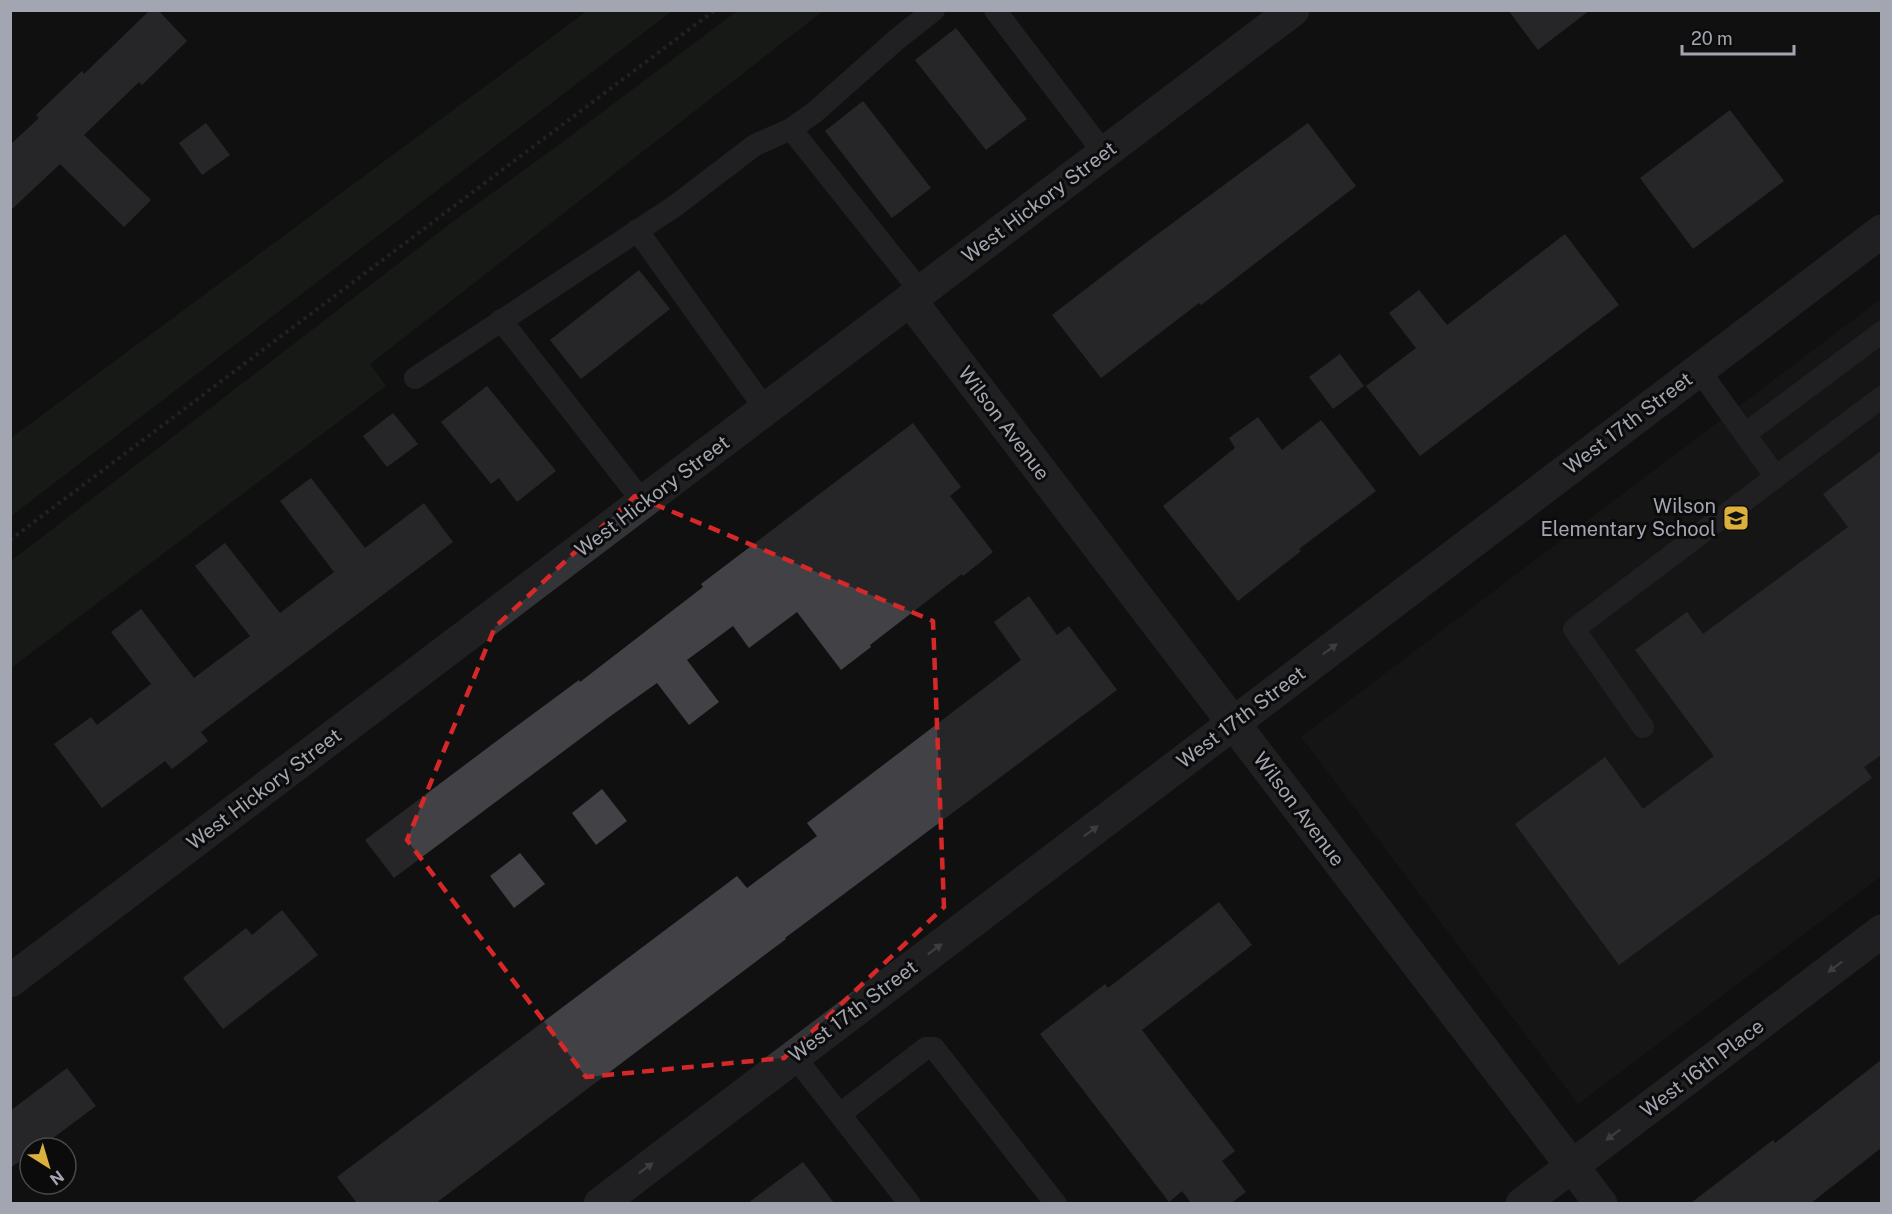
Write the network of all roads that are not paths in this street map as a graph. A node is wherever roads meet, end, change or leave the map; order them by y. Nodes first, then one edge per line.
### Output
1 (934, 10) edge
2 (995, 10) edge
3 (1293, 10) edge
4 (791, 129) junction
5 (1104, 153) junction
6 (637, 230) junction
7 (1881, 231) edge
8 (916, 296) junction
9 (501, 320) junction
10 (1881, 332) edge
11 (1699, 370) junction
12 (415, 378) dead end
13 (1881, 397) edge
14 (766, 410) junction
15 (1745, 434) junction
16 (1775, 476) junction
17 (643, 502) junction
18 (1233, 723) junction
19 (1643, 727) dead end
20 (1881, 932) edge
21 (10, 981) edge
22 (794, 1056) junction
23 (840, 1114) junction
24 (1572, 1166) junction
25 (600, 1203) edge
26 (910, 1203) edge
27 (1056, 1203) edge
28 (1522, 1203) edge
29 (1600, 1203) edge

1 - 4 lane
2 - 5 lane
3 - 5 street, West Hickory Street
4 - 6 lane
4 - 8 lane
5 - 8 street, West Hickory Street
6 - 9 lane
6 - 14 lane
7 - 11 street, West 17th Street
8 - 14 street, West Hickory Street
8 - 18 street, Wilson Avenue
9 - 12 lane
9 - 17 lane
10 - 15 lane
11 - 15 lane
18 -> 11 street, West 17th Street
13 - 16 lane
14 - 17 street, West Hickory Street
15 - 16 lane
16 - 19 lane
17 - 21 street, West Hickory Street
22 -> 18 street, West 17th Street
18 - 24 street, Wilson Avenue
20 -> 24 street, West 16th Place
22 - 23 lane
25 -> 22 street, West 17th Street
23 - 26 lane
23 - 27 lane
24 - 28 street, West 16th Place
24 - 29 street, Wilson Avenue

